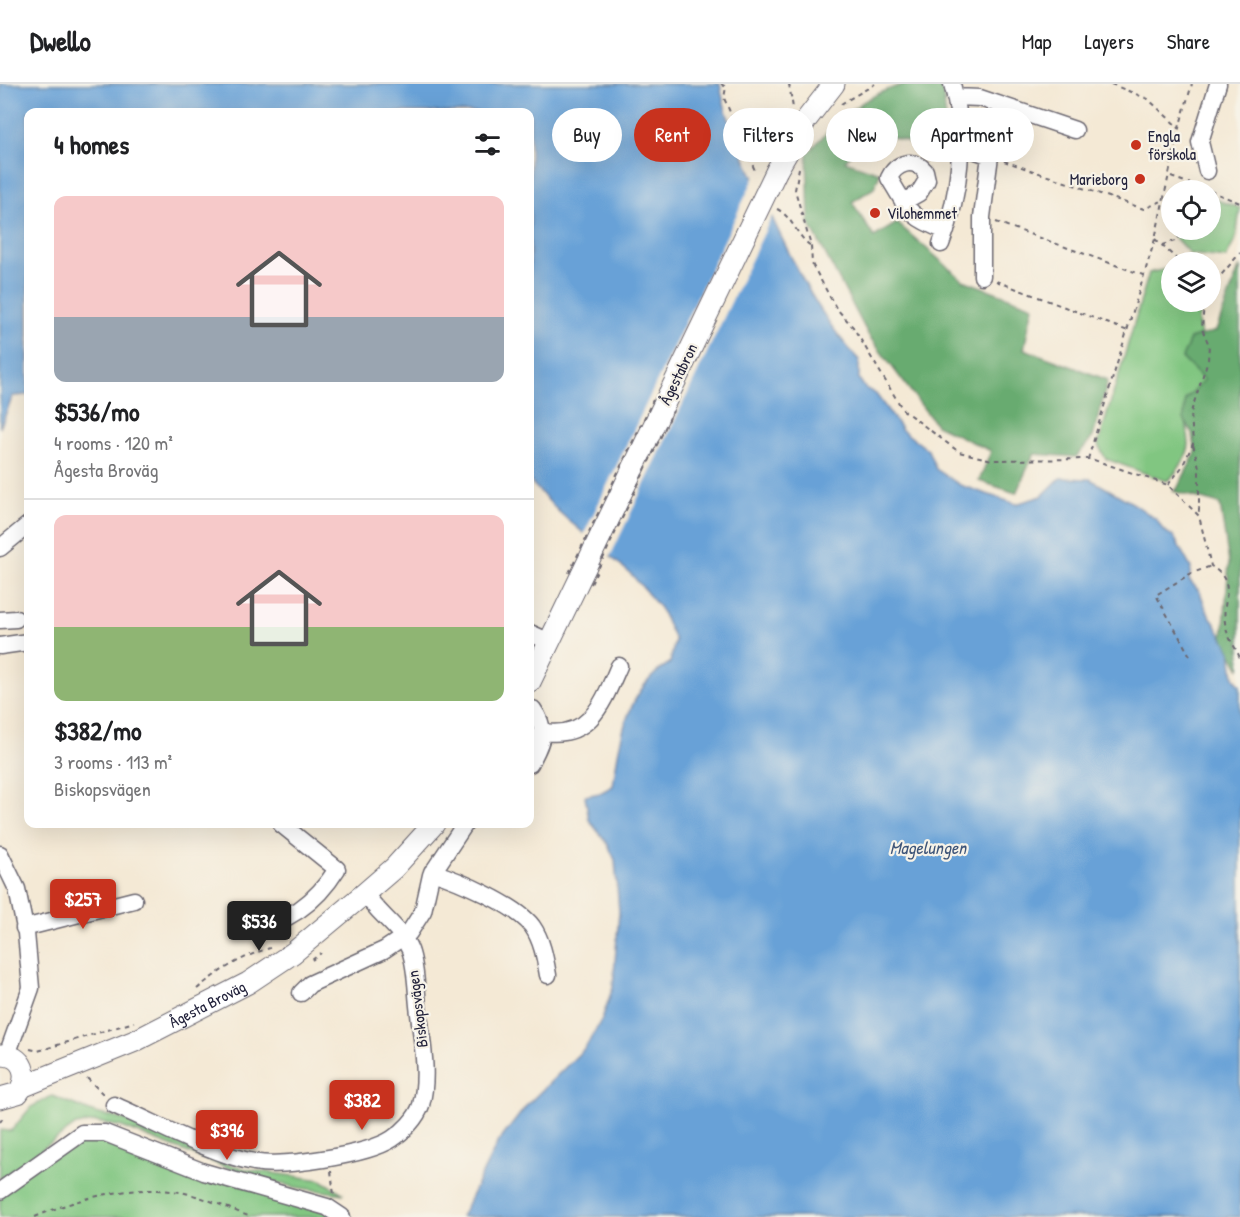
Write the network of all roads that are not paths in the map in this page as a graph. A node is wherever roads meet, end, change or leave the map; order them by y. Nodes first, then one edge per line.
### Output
1 (834, 84) edge
2 (1218, 84) edge
3 (954, 90) edge
4 (956, 108) edge
5 (1075, 130) dead end
6 (958, 162) edge
7 (989, 162) edge
8 (1207, 171) dead end
9 (903, 202) dead end
10 (982, 276) road end
11 (24, 528) edge
12 (0, 548) edge
13 (534, 635) edge
14 (0, 642) edge
15 (24, 642) edge
16 (550, 642) junction
17 (619, 666) dead end
18 (534, 674) edge
19 (534, 710) edge
20 (544, 732) junction
21 (534, 755) edge
22 (286, 828) edge
23 (430, 828) edge
24 (462, 828) edge
25 (0, 854) edge
26 (432, 872) junction
27 (365, 893) junction
28 (134, 900) dead end
29 (24, 928) junction
30 (247, 930) dead end
31 (403, 938) junction
32 (548, 975) dead end
33 (301, 993) dead end
34 (9, 1054) edge
35 (77, 1068) junction
36 (9, 1098) edge
37 (114, 1105) road end
38 (0, 1191) edge
39 (339, 1215) edge

1 - 16 main road, Ågestabron, bridge
2 - 8 street
3 - 4 street
3 - 5 street
6 - 9 street
7 - 10 street
11 - 12 street
13 - 16 street
14 - 15 street
16 - 18 main road
17 - 20 street
19 - 20 street
20 - 21 street
22 - 30 street
23 - 27 main road, Ågesta Broväg
24 - 26 street
25 - 29 street
26 - 31 street
26 - 32 street
27 - 31 street, Biskopsvägen
27 - 35 main road, Ågesta Broväg
28 - 29 street
29 - 34 street
31 - 33 street
31 - 37 street, Biskopsvägen
34 - 35 main road, Ågesta Broväg
34 - 36 main road
35 - 36 main road, Ågesta Broväg
38 - 39 street

